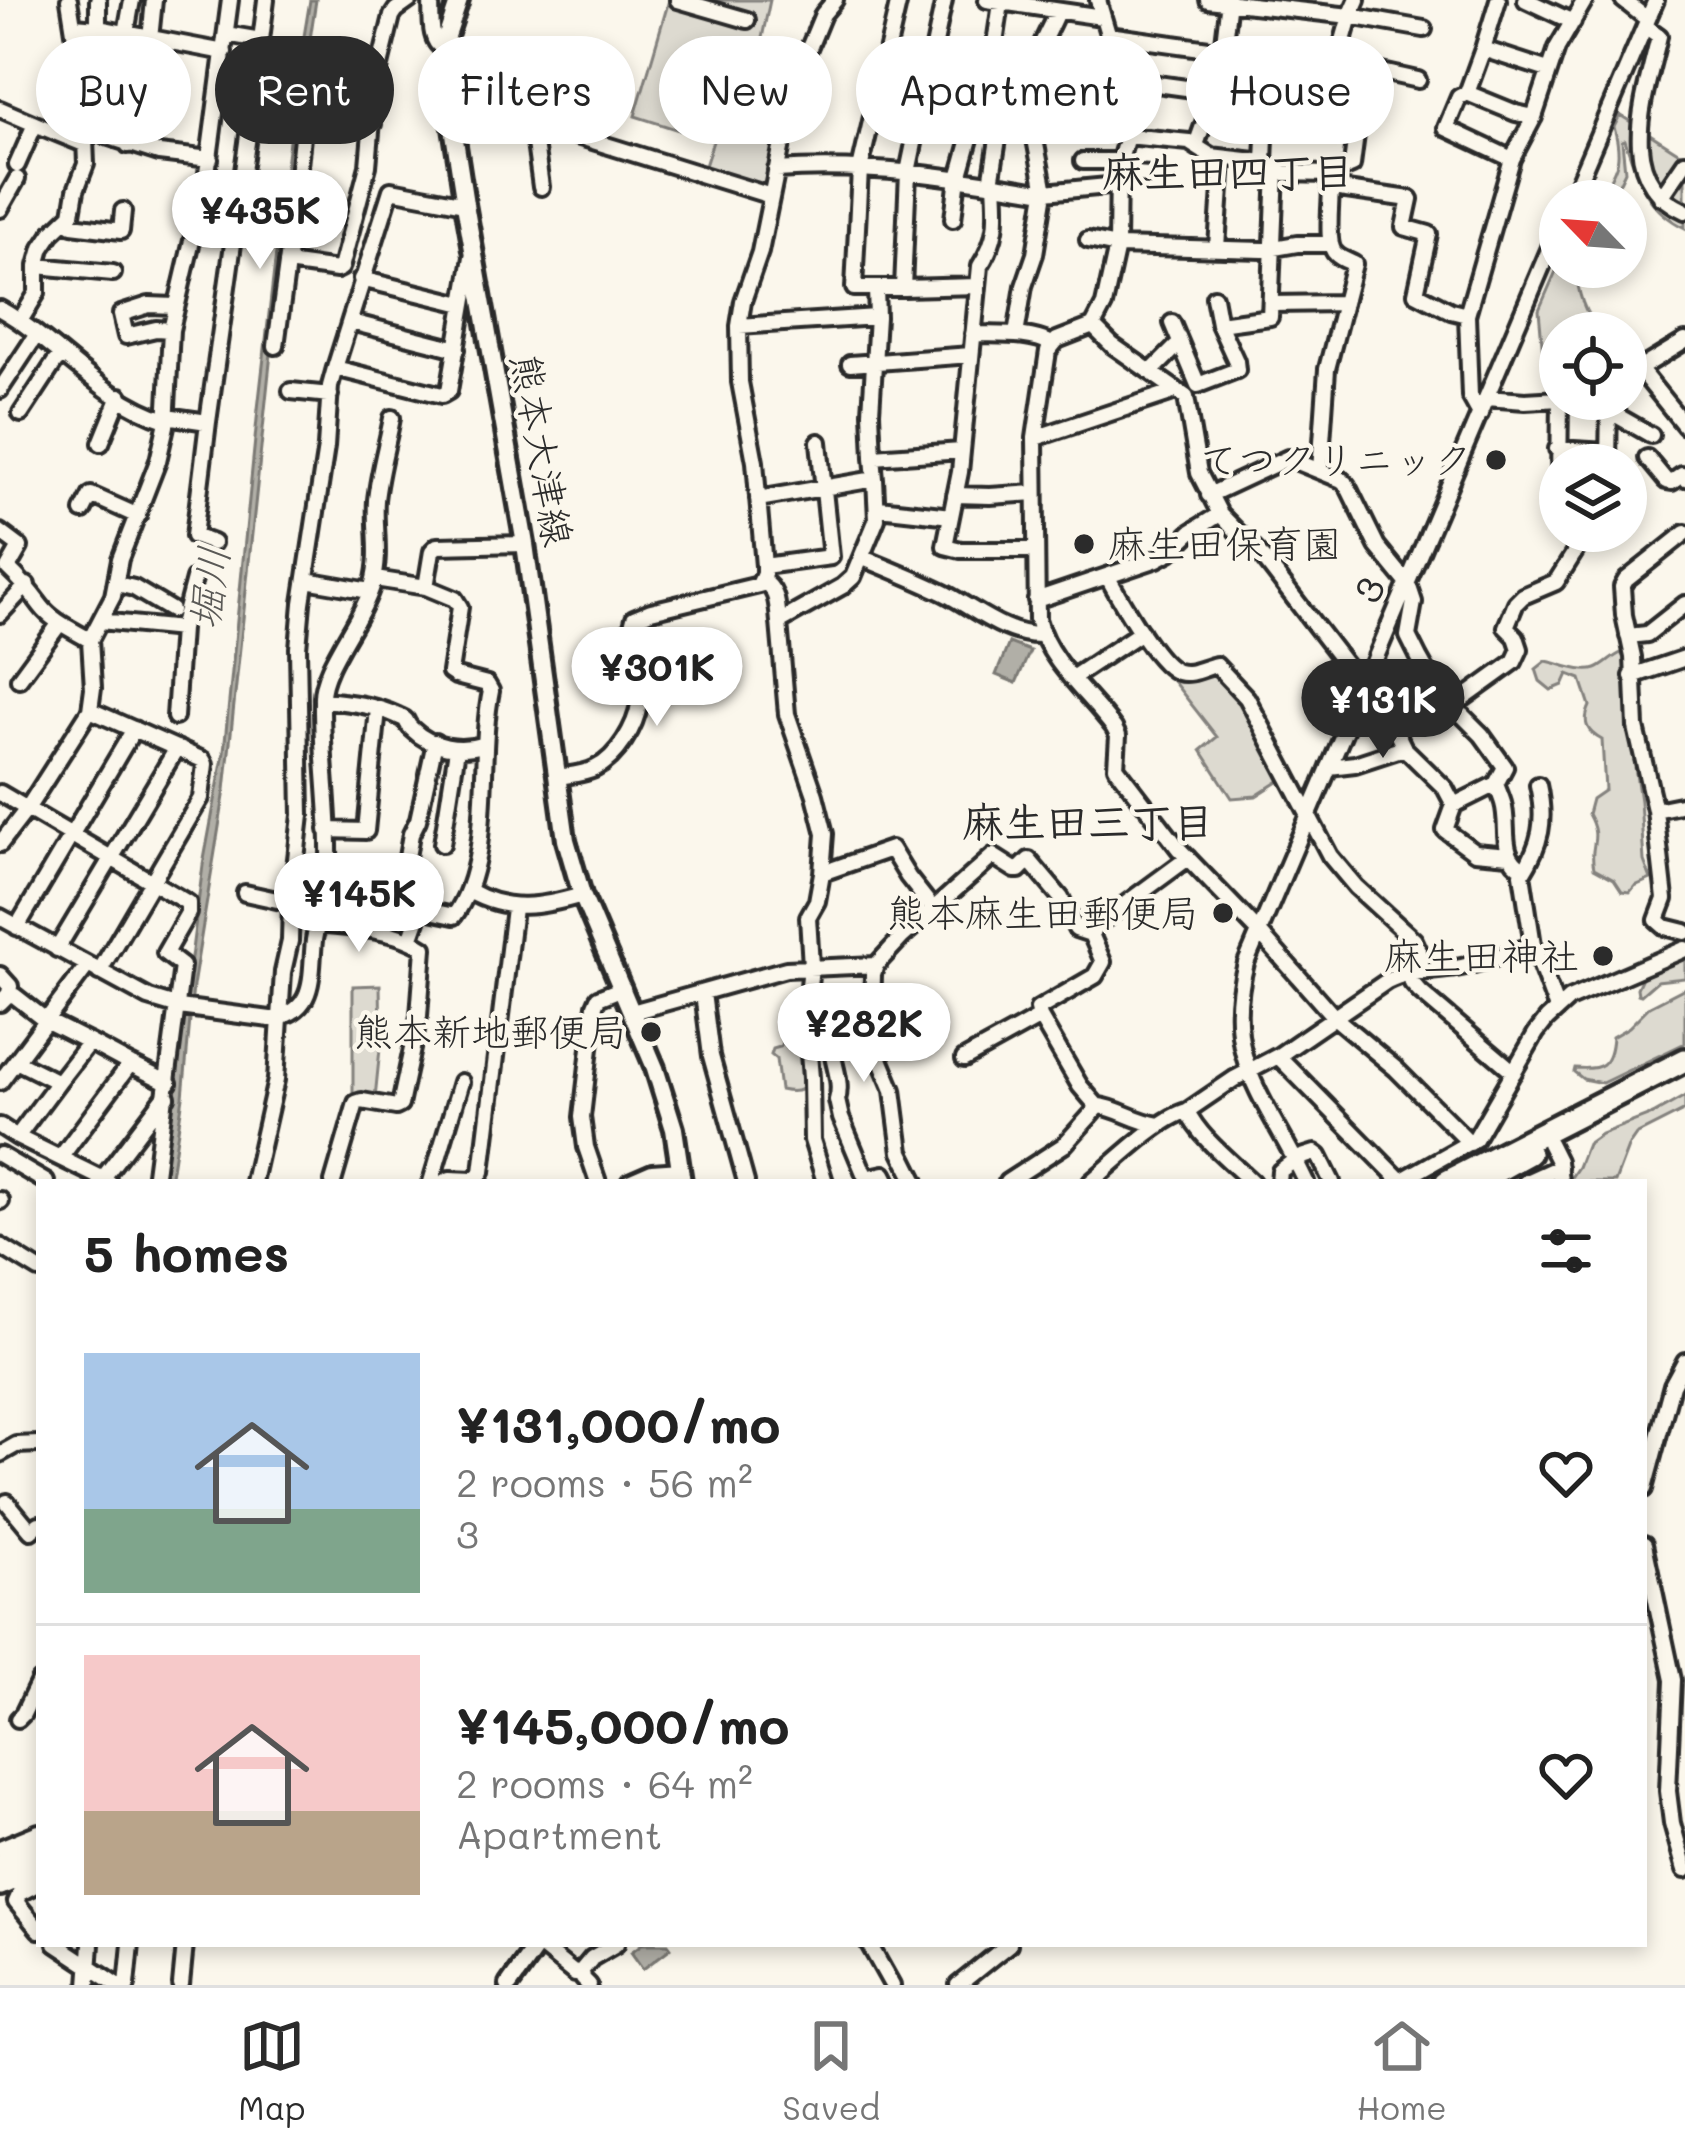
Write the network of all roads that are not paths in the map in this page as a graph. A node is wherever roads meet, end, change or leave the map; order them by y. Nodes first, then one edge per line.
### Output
1 (69, 0) edge
2 (98, 0) edge
3 (132, 0) edge
4 (154, 0) edge
5 (230, 0) edge
6 (266, 0) edge
7 (410, 0) edge
8 (430, 0) edge
9 (458, 0) edge
10 (678, 0) edge
11 (835, 0) edge
12 (899, 0) edge
13 (944, 0) edge
14 (1098, 0) edge
15 (1208, 0) edge
16 (1357, 0) edge
17 (1498, 0) edge
18 (1526, 0) edge
19 (1585, 0) edge
20 (1623, 0) edge
21 (1655, 0) edge
22 (994, 1) edge
23 (1229, 2) edge
24 (1058, 11) junction
25 (1351, 16) junction
26 (1102, 17) junction
27 (747, 20) dead end
28 (1573, 22) junction
29 (1646, 22) junction
30 (74, 26) junction
31 (98, 28) junction
32 (1424, 29) dead end
33 (126, 33) junction
34 (226, 34) joint
35 (1108, 35) joint
36 (75, 36) edge
37 (138, 36) edge
38 (150, 36) edge
39 (238, 36) edge
40 (262, 36) edge
41 (387, 36) edge
42 (434, 36) edge
43 (449, 36) edge
44 (1047, 36) edge
45 (1225, 36) edge
46 (1345, 36) edge
47 (1186, 45) edge
48 (1484, 49) junction
49 (1548, 70) junction
50 (1394, 75) edge
51 (1418, 80) dead end
52 (1467, 94) junction
53 (0, 109) edge
54 (1534, 117) junction
55 (215, 121) edge
56 (34, 124) joint
57 (1162, 141) edge
58 (84, 144) edge
59 (247, 144) edge
60 (301, 144) edge
61 (371, 144) edge
62 (456, 144) edge
63 (535, 144) edge
64 (605, 144) edge
65 (998, 144) edge
66 (1037, 144) edge
67 (1125, 144) edge
68 (1268, 144) edge
69 (1355, 144) edge
70 (128, 145) edge
71 (1196, 145) joint
72 (210, 159) junction
73 (1223, 159) junction
74 (1512, 159) junction
75 (1083, 161) dead end
76 (1685, 163) edge
77 (1270, 166) junction
78 (860, 169) junction
79 (776, 170) junction
80 (908, 172) junction
81 (1118, 173) junction
82 (1166, 176) dead end
83 (959, 178) junction
84 (1579, 180) edge
85 (1332, 181) junction
86 (993, 183) junction
87 (541, 188) dead end
88 (1045, 193) junction
89 (771, 196) junction
90 (1661, 197) junction
91 (201, 201) junction
92 (465, 204) junction
93 (295, 205) junction
94 (238, 208) junction
95 (0, 209) edge
96 (328, 210) dead end
97 (123, 211) dead end
98 (274, 211) dead end
99 (1685, 212) edge
100 (952, 219) dead end
101 (68, 221) junction
102 (1088, 240) dead end
103 (1330, 244) junction
104 (1118, 246) junction
105 (1217, 248) junction
106 (1272, 249) junction
107 (473, 252) junction
108 (287, 263) junction
109 (37, 266) junction
110 (341, 268) junction
111 (112, 273) dead end
112 (1539, 274) edge
113 (362, 277) junction
114 (978, 286) junction
115 (903, 288) junction
116 (876, 289) junction
117 (1214, 297) dead end
118 (1344, 303) junction
119 (463, 304) junction
120 (1271, 304) junction
121 (176, 306) junction
122 (0, 309) edge
123 (1467, 315) junction
124 (877, 317) junction
125 (20, 321) junction
126 (351, 322) junction
127 (1172, 323) dead end
128 (1219, 324) junction
129 (739, 326) junction
130 (1093, 326) junction
131 (171, 330) junction
132 (37, 334) junction
133 (974, 334) junction
134 (1016, 335) junction
135 (1180, 343) junction
136 (1052, 344) junction
137 (276, 346) dead end
138 (1683, 346) edge
139 (457, 349) junction
140 (62, 355) junction
141 (970, 355) junction
142 (875, 362) junction
143 (850, 364) dead end
144 (1647, 365) edge
145 (335, 368) junction
146 (1152, 371) junction
147 (1647, 387) edge
148 (1174, 388) junction
149 (0, 390) edge
150 (291, 392) dead end
151 (330, 395) junction
152 (120, 396) junction
153 (1487, 398) junction
154 (1539, 400) edge
155 (21, 414) dead end
156 (1480, 414) junction
157 (166, 418) junction
158 (392, 418) dead end
159 (1630, 420) edge
160 (208, 422) junction
161 (1685, 426) edge
162 (1651, 435) dead end
163 (1035, 438) junction
164 (819, 442) dead end
165 (101, 443) dead end
166 (962, 451) junction
167 (874, 457) junction
168 (1647, 458) dead end
169 (1320, 471) junction
170 (875, 479) junction
171 (1685, 479) edge
172 (825, 487) junction
173 (1035, 493) junction
174 (955, 495) junction
175 (1209, 495) junction
176 (758, 499) junction
177 (879, 508) junction
178 (83, 511) dead end
179 (1220, 514) junction
180 (138, 516) junction
181 (951, 517) junction
182 (0, 532) edge
183 (1685, 533) edge
184 (213, 543) dead end
185 (525, 544) junction
186 (1036, 550) junction
187 (1575, 552) edge
188 (863, 557) junction
189 (763, 573) junction
190 (1107, 576) junction
191 (194, 579) dead end
192 (306, 580) junction
193 (117, 584) junction
194 (1408, 584) junction
195 (27, 585) junction
196 (373, 585) junction
197 (426, 586) junction
198 (1036, 600) junction
199 (1685, 604) edge
200 (171, 610) dead end
201 (0, 614) edge
202 (100, 621) junction
203 (779, 622) junction
204 (60, 623) junction
205 (182, 629) junction
206 (1141, 632) junction
207 (1041, 635) junction
208 (1628, 636) junction
209 (90, 640) junction
210 (1685, 658) edge
211 (1632, 676) junction
212 (1072, 678) junction
213 (19, 679) dead end
214 (1364, 686) junction
215 (1437, 690) junction
216 (322, 700) junction
217 (1453, 706) junction
218 (378, 709) junction
219 (90, 710) junction
220 (175, 717) dead end
221 (1396, 727) junction
222 (134, 729) junction
223 (435, 742) junction
224 (485, 744) junction
225 (177, 748) junction
226 (1404, 748) junction
227 (457, 749) junction
228 (1330, 767) junction
229 (557, 778) junction
230 (1496, 784) junction
231 (1538, 785) dead end
232 (0, 793) edge
233 (1685, 804) edge
234 (1454, 805) junction
235 (27, 809) junction
236 (1655, 811) junction
237 (1309, 815) junction
238 (328, 830) junction
239 (71, 835) junction
240 (0, 844) edge
241 (442, 844) dead end
242 (1509, 855) junction
243 (111, 858) junction
244 (1188, 858) junction
245 (1524, 869) junction
246 (822, 873) junction
247 (152, 881) junction
248 (470, 891) junction
249 (245, 893) dead end
250 (582, 895) junction
251 (291, 903) junction
252 (514, 908) junction
253 (934, 910) junction
254 (0, 917) edge
255 (317, 925) junction
256 (17, 927) junction
257 (358, 929) junction
258 (1258, 932) junction
259 (1685, 932) edge
260 (1091, 934) junction
261 (410, 940) junction
262 (1533, 945) junction
263 (57, 949) junction
264 (1685, 949) edge
265 (876, 965) junction
266 (811, 966) junction
267 (93, 969) junction
268 (1417, 973) junction
269 (0, 975) edge
270 (623, 988) junction
271 (703, 993) junction
272 (5, 998) edge
273 (178, 1006) junction
274 (1557, 1009) junction
275 (632, 1012) junction
276 (281, 1017) junction
277 (1040, 1017) junction
278 (1334, 1017) junction
279 (47, 1021) junction
280 (89, 1042) junction
281 (807, 1043) junction
282 (1278, 1056) junction
283 (964, 1059) dead end
284 (1685, 1060) edge
285 (16, 1061) junction
286 (130, 1064) junction
287 (1249, 1071) junction
288 (1514, 1072) junction
289 (1685, 1074) edge
290 (0, 1082) edge
291 (58, 1082) junction
292 (461, 1082) dead end
293 (168, 1090) junction
294 (1098, 1108) junction
295 (1187, 1111) junction
296 (1159, 1125) junction
297 (0, 1126) edge
298 (16, 1137) junction
299 (1469, 1143) junction
300 (1549, 1143) junction
301 (60, 1158) junction
302 (1296, 1160) junction
303 (2, 1163) edge
304 (1560, 1174) edge
305 (682, 1176) edge
306 (39, 1179) edge
307 (99, 1179) edge
308 (104, 1179) edge
309 (154, 1179) edge
310 (253, 1179) edge
311 (333, 1179) edge
312 (432, 1179) edge
313 (473, 1179) edge
314 (597, 1179) edge
315 (636, 1179) edge
316 (745, 1179) edge
317 (824, 1179) edge
318 (886, 1179) edge
319 (914, 1179) edge
320 (1012, 1179) edge
321 (1094, 1179) edge
322 (1249, 1179) edge
323 (1279, 1179) edge
324 (1305, 1179) edge
325 (1330, 1179) edge
326 (1397, 1179) edge
327 (1405, 1179) edge
328 (1452, 1179) edge
329 (1483, 1179) edge
330 (0, 1246) edge
331 (36, 1268) edge
332 (1685, 1361) edge
333 (36, 1444) edge
334 (0, 1454) edge
335 (1647, 1478) edge
336 (2, 1501) edge
337 (36, 1532) edge
338 (1647, 1558) edge
339 (36, 1687) edge
340 (18, 1720) dead end
341 (1685, 1765) edge
342 (1669, 1772) junction
343 (36, 1833) edge
344 (0, 1848) edge
345 (36, 1851) edge
346 (36, 1865) edge
347 (0, 1866) edge
348 (1685, 1870) edge
349 (0, 1881) edge
350 (36, 1885) edge
351 (36, 1927) edge
352 (91, 1947) edge
353 (131, 1947) edge
354 (184, 1947) edge
355 (536, 1947) edge
356 (542, 1947) edge
357 (611, 1947) edge
358 (871, 1947) edge
359 (1006, 1947) edge
360 (65, 1948) edge
361 (89, 1965) junction
362 (585, 1980) edge
363 (88, 1985) edge
364 (118, 1985) edge
365 (128, 1985) edge
366 (181, 1985) edge
367 (508, 1985) edge
368 (892, 1985) edge
369 (958, 1985) edge

1 - 30 street
2 - 31 street
3 - 33 street
4 - 38 street
5 - 34 street
6 - 40 street
7 - 41 street
8 - 42 street
9 - 43 main road, 熊本大津線
10 - 27 street
11 - 79 street
12 - 78 street
13 - 80 street
14 - 26 street
15 - 23 street
16 - 25 street
17 - 48 street
18 - 28 street
19 - 28 street
20 - 29 street
21 - 29 street
22 - 24 street
22 - 83 street
23 - 25 street
23 - 45 street
24 - 26 street
24 - 44 street
25 - 32 street
25 - 46 street
26 - 35 street
28 - 49 street
29 - 84 street
29 - 90 street
30 - 31 street
30 - 36 street
31 - 33 street
33 - 37 street
34 - 39 street
35 - 47 street
48 - 49 street
48 - 52 street
49 - 54 street
50 - 51 street
52 - 54 street
52 - 74 street
53 - 56 street
54 - 74 street
55 - 72 street
56 - 95 street
57 - 71 street
58 - 101 street
59 - 94 street
60 - 93 street
61 - 110 street
62 - 92 main road, 熊本大津線
63 - 87 street
64 - 89 street
65 - 86 street
66 - 88 street
67 - 81 street
68 - 77 street
69 - 85 street
70 - 72 street
71 - 73 street
72 - 91 street
73 - 77 street
73 - 105 street
74 - 123 street
75 - 81 street
76 - 90 street
77 - 85 street
77 - 106 street
78 - 79 street
78 - 80 street
78 - 116 street
79 - 89 street
80 - 83 street
80 - 115 street
81 - 82 street
81 - 88 street
81 - 104 street
83 - 86 street
83 - 100 street
85 - 103 street
85 - 123 street
86 - 88 street
86 - 114 street
88 - 134 street
89 - 129 street
90 - 99 street
91 - 94 street
91 - 121 street
92 - 107 main road, 熊本大津線
92 - 113 street
93 - 96 street
93 - 108 street
94 - 98 street
94 - 160 street
97 - 101 street
101 - 109 street
102 - 104 street
103 - 106 street
103 - 118 street
104 - 105 street
104 - 130 street
105 - 106 street
106 - 120 street
107 - 119 street
107 - 185 main road, 熊本大津線
108 - 110 street
108 - 137 street
109 - 111 street
109 - 125 street
110 - 113 street
112 - 153 street, 3
113 - 119 street
113 - 126 street
114 - 115 street
114 - 133 street
115 - 116 street
116 - 124 street
117 - 128 street
118 - 120 street
118 - 169 street
119 - 139 street
120 - 128 street
121 - 131 street
121 - 131 street
122 - 125 street
123 - 156 street
124 - 129 street
124 - 142 street
125 - 132 street
126 - 139 street
126 - 145 street
127 - 135 street
128 - 135 street
129 - 176 street
130 - 136 street
130 - 146 street
131 - 157 street
132 - 140 street
132 - 149 street
133 - 134 street
133 - 141 street
134 - 136 street
135 - 146 street
136 - 163 street
138 - 144 street
139 - 145 street
140 - 152 street
140 - 155 street
141 - 142 street
141 - 166 street
142 - 143 street
142 - 167 street
145 - 151 street
146 - 148 street
147 - 161 street
148 - 163 street
148 - 175 street
150 - 151 street
151 - 192 street
152 - 157 street
152 - 165 street
153 - 154 street
153 - 156 street, 3
156 - 194 street, 3
157 - 160 street
157 - 180 street
158 - 196 street
159 - 162 street
160 - 184 street
163 - 173 street
164 - 172 street
166 - 167 street
166 - 174 street
167 - 170 street
168 - 171 street
169 - 175 street
169 - 194 street
170 - 172 street
170 - 177 street
172 - 176 street
172 - 189 street
173 - 174 street
173 - 186 street
174 - 181 street
175 - 179 street
176 - 189 street
177 - 181 street
177 - 188 street
178 - 180 street
179 - 190 street
179 - 214 street
180 - 193 street
181 - 186 street
182 - 195 street
183 - 208 street
185 - 197 street
185 - 229 main road, 熊本大津線
186 - 198 street
187 - 217 street
188 - 203 street
188 - 207 street
189 - 203 street
189 - 229 street
190 - 198 street
190 - 206 street
191 - 205 street
192 - 196 street
192 - 251 street
193 - 200 street
193 - 202 street
194 - 214 street, 3
194 - 215 street
195 - 201 street
195 - 204 street
196 - 197 street
196 - 216 street
197 - 224 street
198 - 207 street
199 - 208 street
202 - 205 street
202 - 209 street
203 - 246 street
204 - 209 street
204 - 213 street
205 - 220 street
206 - 212 street
206 - 237 street
207 - 212 street
208 - 211 street
209 - 219 street
210 - 211 street
211 - 236 street
212 - 244 street
214 - 221 street
214 - 228 street, 3
215 - 217 street
215 - 221 street
216 - 218 street
216 - 238 street
217 - 230 street
218 - 223 street
218 - 238 street
219 - 222 street
219 - 235 street
221 - 226 street
222 - 225 street
222 - 239 street
223 - 227 street
223 - 257 street
224 - 227 street
224 - 248 street
225 - 243 street
225 - 247 street
226 - 228 street
226 - 234 street
227 - 241 street
228 - 237 street, 3
229 - 250 main road, 熊本大津線
230 - 234 street
230 - 242 street
231 - 245 street
232 - 235 street
233 - 236 street
234 - 242 street
235 - 239 street
235 - 240 street
236 - 259 street
237 - 258 street, 3
237 - 268 street
238 - 255 street
239 - 243 street
239 - 256 street
242 - 245 street
243 - 247 street
243 - 263 street
244 - 258 street
244 - 260 street
245 - 262 street
246 - 253 street
246 - 266 street
247 - 267 street
247 - 273 street
248 - 252 street
248 - 261 street
249 - 251 street
250 - 252 street
250 - 270 main road, 熊本大津線
251 - 276 street
252 - 313 street
253 - 260 street
253 - 265 street
254 - 256 street
255 - 257 street
255 - 276 street
256 - 263 street
257 - 261 street
258 - 278 street
258 - 287 street, 3
260 - 277 street
261 - 311 street
262 - 268 street
262 - 274 street
263 - 267 street
264 - 274 street
265 - 266 street
265 - 319 street
266 - 271 street
266 - 281 street
267 - 273 street
267 - 279 street
268 - 278 street
268 - 288 street
269 - 272 street
270 - 275 main road, 熊本大津線
270 - 314 street
271 - 275 street
271 - 316 street
272 - 279 street
273 - 276 street
273 - 293 street
274 - 288 street
275 - 305 main road, 熊本大津線
276 - 310 street
277 - 283 street
277 - 294 street
278 - 282 street
278 - 299 street
279 - 280 street
279 - 285 street
280 - 286 street
280 - 291 street
281 - 317 street
281 - 318 street
282 - 287 street
282 - 326 street
284 - 328 highway
285 - 290 street
285 - 291 street
286 - 293 street
286 - 301 street
287 - 295 street
287 - 302 street, 3
288 - 299 street
289 - 300 highway
291 - 298 street
292 - 312 street
293 - 308 street
293 - 309 street
294 - 296 street
294 - 320 street
295 - 296 street
295 - 322 street
296 - 321 street
297 - 298 street
298 - 301 street
299 - 327 street
300 - 304 street
300 - 329 highway
301 - 307 street
302 - 323 street
302 - 324 street, 3
302 - 325 street
303 - 306 street
305 - 315 street
330 - 331 street
332 - 335 street
333 - 334 street
336 - 337 street
338 - 342 street
339 - 340 street
341 - 342 street
342 - 348 street
343 - 344 street
345 - 347 highway
346 - 349 highway
350 - 351 street
352 - 361 street
353 - 365 street
354 - 366 street
355 - 367 main road
356 - 362 street
357 - 362 street
358 - 368 street
359 - 369 street
360 - 361 street
361 - 363 street
361 - 364 street

